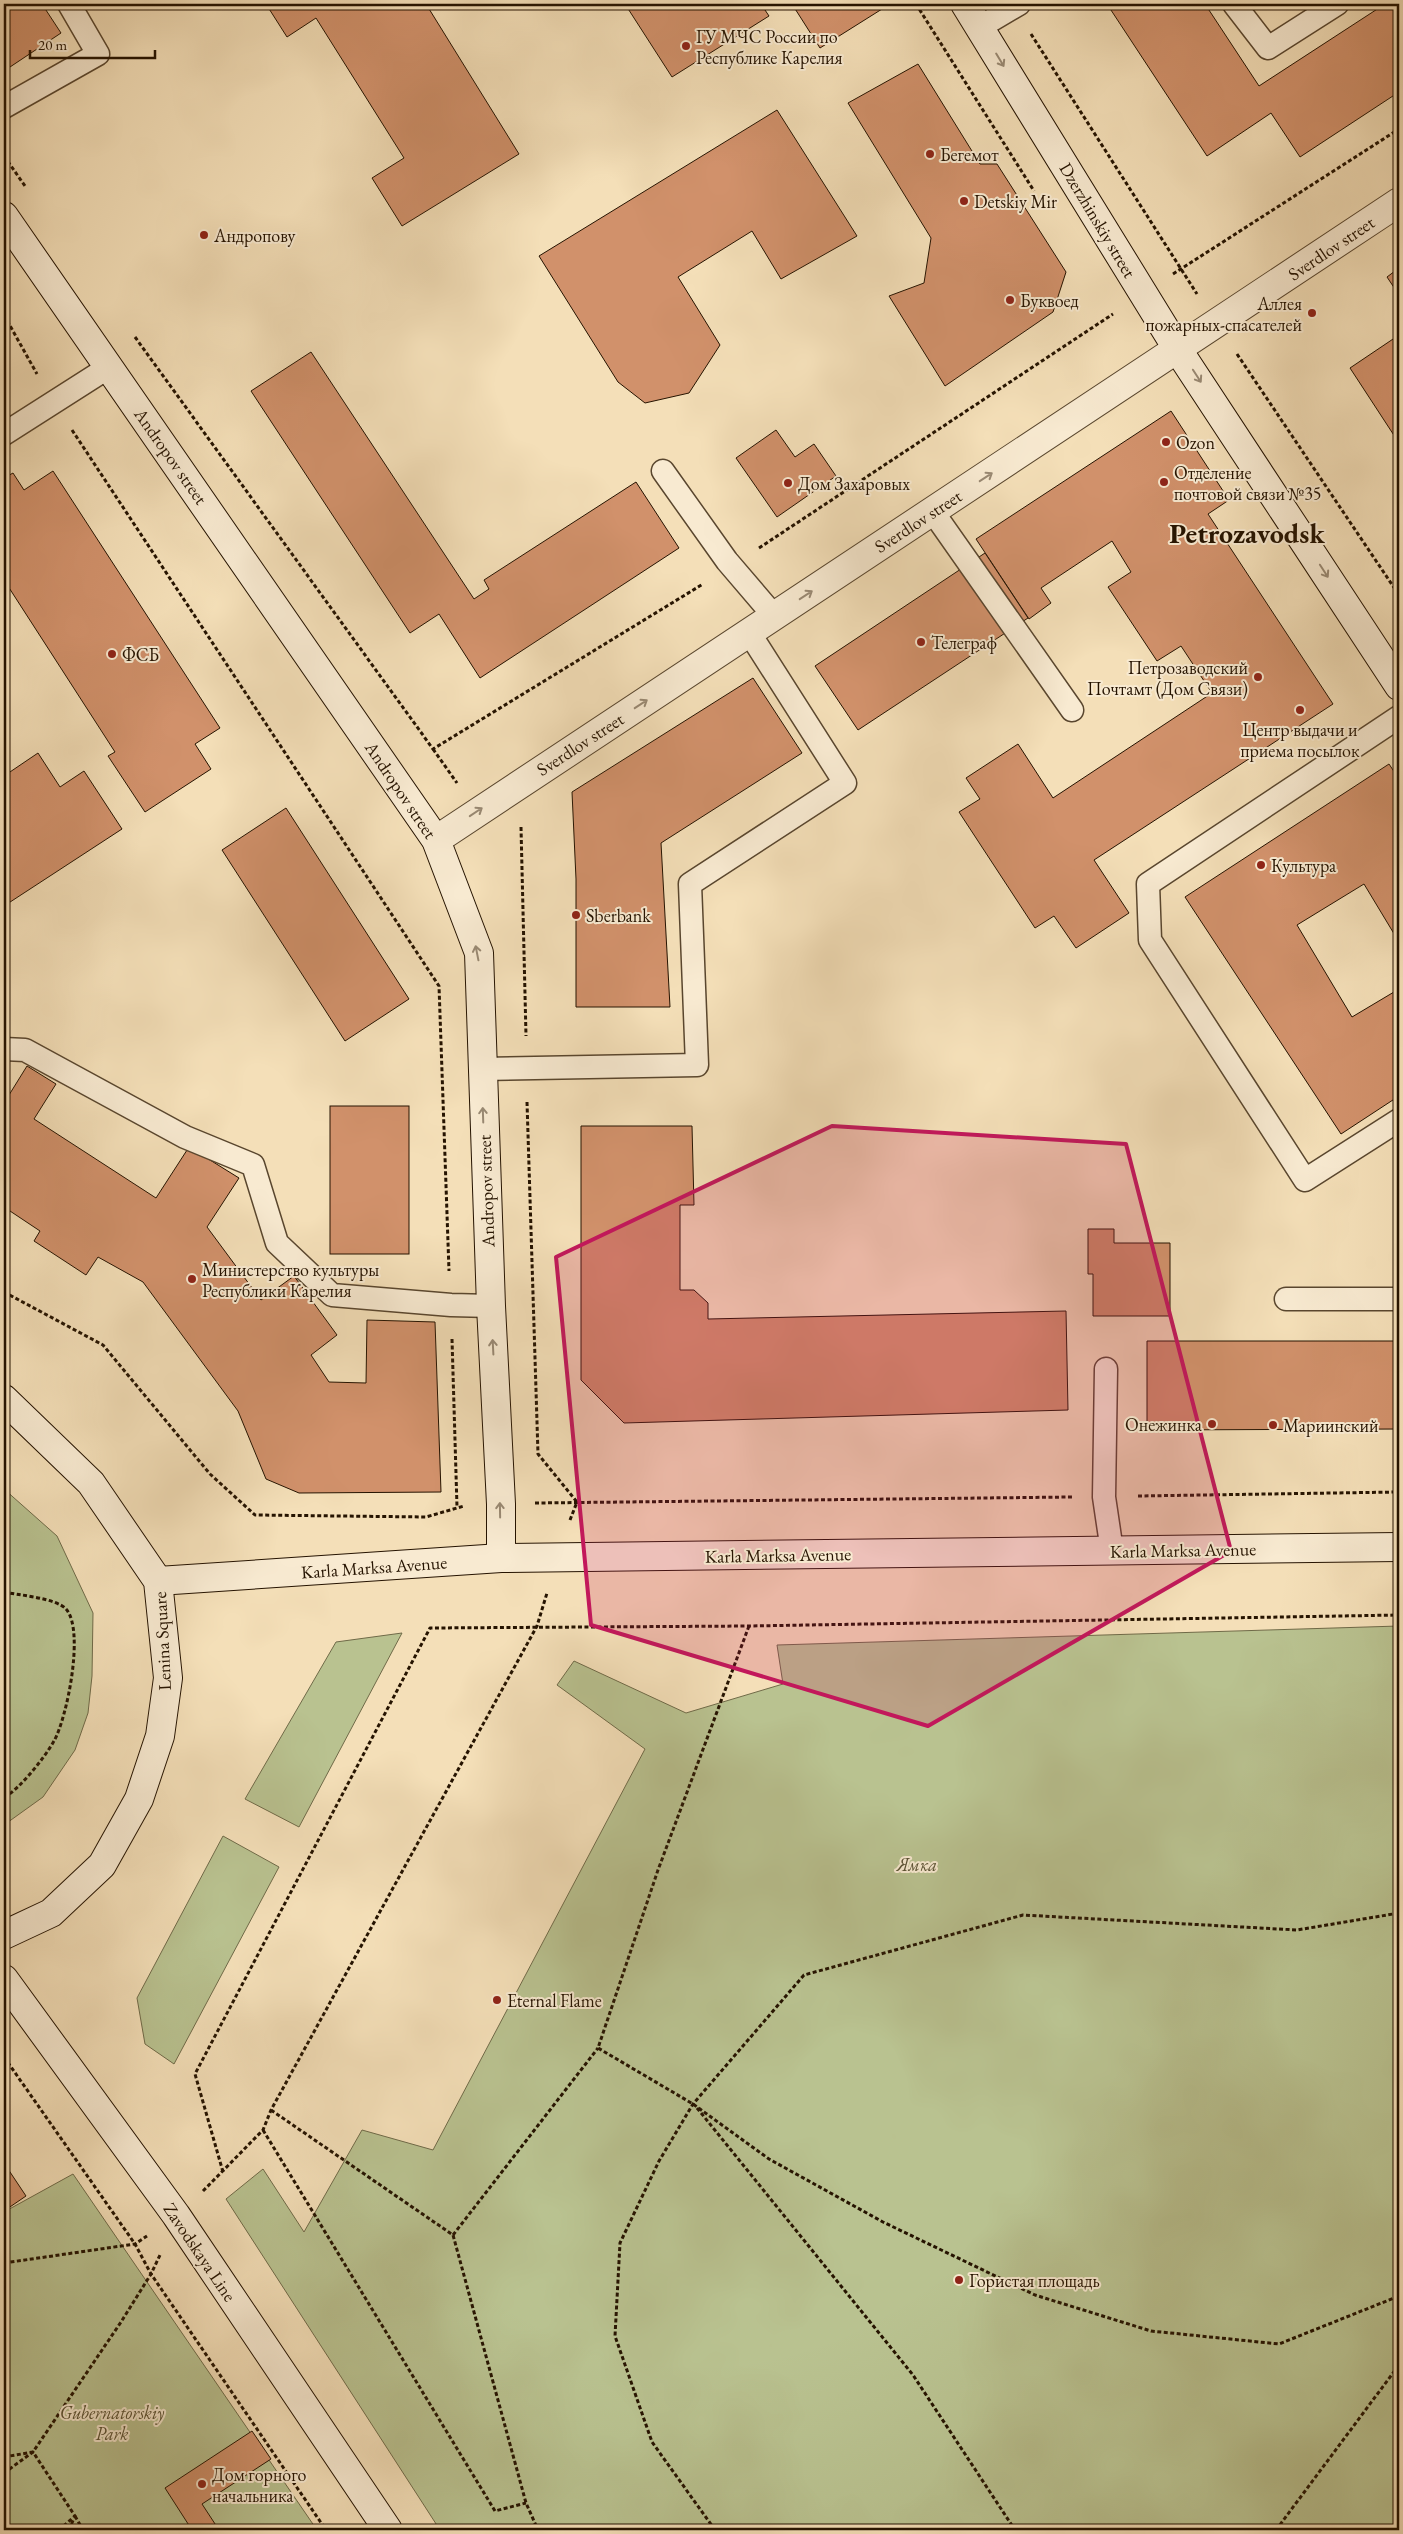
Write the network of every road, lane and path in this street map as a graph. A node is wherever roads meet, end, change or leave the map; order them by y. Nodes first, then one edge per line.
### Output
1 (69, 4) edge
2 (916, 4) edge
3 (965, 4) edge
4 (1234, 4) edge
5 (1338, 4) edge
6 (1017, 5) edge
7 (980, 27) junction
8 (4, 107) edge
9 (1399, 129) edge
10 (4, 156) edge
11 (27, 188) dead end
12 (1038, 197) dead end
13 (1399, 202) edge
14 (4, 216) edge
15 (1107, 306) dead end
16 (4, 316) edge
17 (131, 332) dead end
18 (1234, 349) dead end
19 (1178, 350) junction
20 (109, 367) junction
21 (53, 402) junction
22 (4, 434) edge
23 (664, 471) dead end
24 (933, 512) junction
25 (733, 566) junction
26 (1399, 595) edge
27 (774, 616) junction
28 (750, 634) junction
29 (1399, 686) edge
30 (1072, 710) dead end
31 (1399, 717) edge
32 (436, 840) junction
33 (4, 1049) edge
34 (482, 1069) junction
35 (1399, 1121) edge
36 (4, 1292) edge
37 (1286, 1299) dead end
38 (1399, 1299) edge
39 (450, 1305) junction
40 (491, 1306) junction
41 (1106, 1369) dead end
42 (4, 1398) edge
43 (1399, 1492) edge
44 (1104, 1496) junction
45 (501, 1504) junction
46 (458, 1507) junction
47 (1399, 1547) edge
48 (1112, 1551) junction
49 (501, 1558) junction
50 (158, 1581) junction
51 (4, 1592) edge
52 (1399, 1615) edge
53 (537, 1626) junction
54 (749, 1626) junction
55 (4, 1798) edge
56 (1399, 1913) edge
57 (4, 1936) edge
58 (4, 1980) edge
59 (598, 2048) junction
60 (4, 2057) edge
61 (693, 2104) junction
62 (271, 2110) junction
63 (263, 2130) junction
64 (224, 2172) junction
65 (176, 2215) junction
66 (453, 2235) junction
67 (135, 2244) junction
68 (4, 2263) edge
69 (151, 2274) junction
70 (1399, 2296) edge
71 (1399, 2365) edge
72 (33, 2452) junction
73 (4, 2457) edge
74 (4, 2473) edge
75 (526, 2503) junction
76 (75, 2516) junction
77 (1399, 2527) edge
78 (59, 2530) edge
79 (69, 2530) edge
80 (83, 2530) edge
81 (326, 2530) edge
82 (388, 2530) edge
83 (538, 2530) edge
84 (714, 2530) edge
85 (1015, 2530) edge
86 (1276, 2530) edge
87 (1394, 2530) edge

1 - 8 lane
2 - 12 path
3 - 7 street, Dzerzhinskiy street
4 - 5 lane
6 - 7 lane
6 - 9 path
7 -> 19 street, Dzerzhinskiy street
10 - 11 path
13 - 19 street, Sverdlov street
14 - 20 street, Andropov street
15 - 25 path
16 - 21 path
17 - 25 path
18 - 26 path
24 -> 19 street, Sverdlov street
19 -> 29 street, Dzerzhinskiy street
20 - 21 lane
20 - 32 street, Andropov street
21 - 22 lane
21 - 39 path
23 - 25 lane
27 -> 24 street, Sverdlov street
24 - 30 lane
25 - 27 lane
27 - 28 street, Sverdlov street
32 -> 28 street, Sverdlov street
28 - 34 lane
31 - 35 lane
34 -> 32 street, Andropov street
33 - 39 lane
40 -> 34 street, Andropov street
36 - 46 path
37 - 38 lane
39 - 40 lane
39 - 46 path
45 -> 40 street, Andropov street
41 - 44 lane
42 - 50 street, Lenina Square
43 - 44 path
44 - 45 path
44 - 48 lane
45 - 46 path
49 -> 45 street, Andropov street
47 - 48 street, Karla Marksa Avenue
48 - 49 street, Karla Marksa Avenue
49 - 50 street, Karla Marksa Avenue
50 - 57 street, Lenina Square
51 - 55 path
52 - 54 path
53 - 54 path
53 - 62 path
53 - 64 path
54 - 59 path
56 - 61 path
58 - 65 street, Zavodskaya Line
59 - 61 path
59 - 66 path
60 - 67 path
61 - 70 path
61 - 84 path
61 - 85 path
62 - 63 path
62 - 66 path
63 - 64 path
63 - 75 path
64 - 65 path
65 - 67 path
65 - 69 path
65 - 82 street, Zavodskaya Line
66 - 75 path
67 - 68 path
67 - 69 path
69 - 72 path
69 - 81 path
71 - 86 path
72 - 73 path
72 - 74 path
72 - 76 path
75 - 83 path
76 - 78 path
76 - 79 path
76 - 80 path
77 - 87 path

